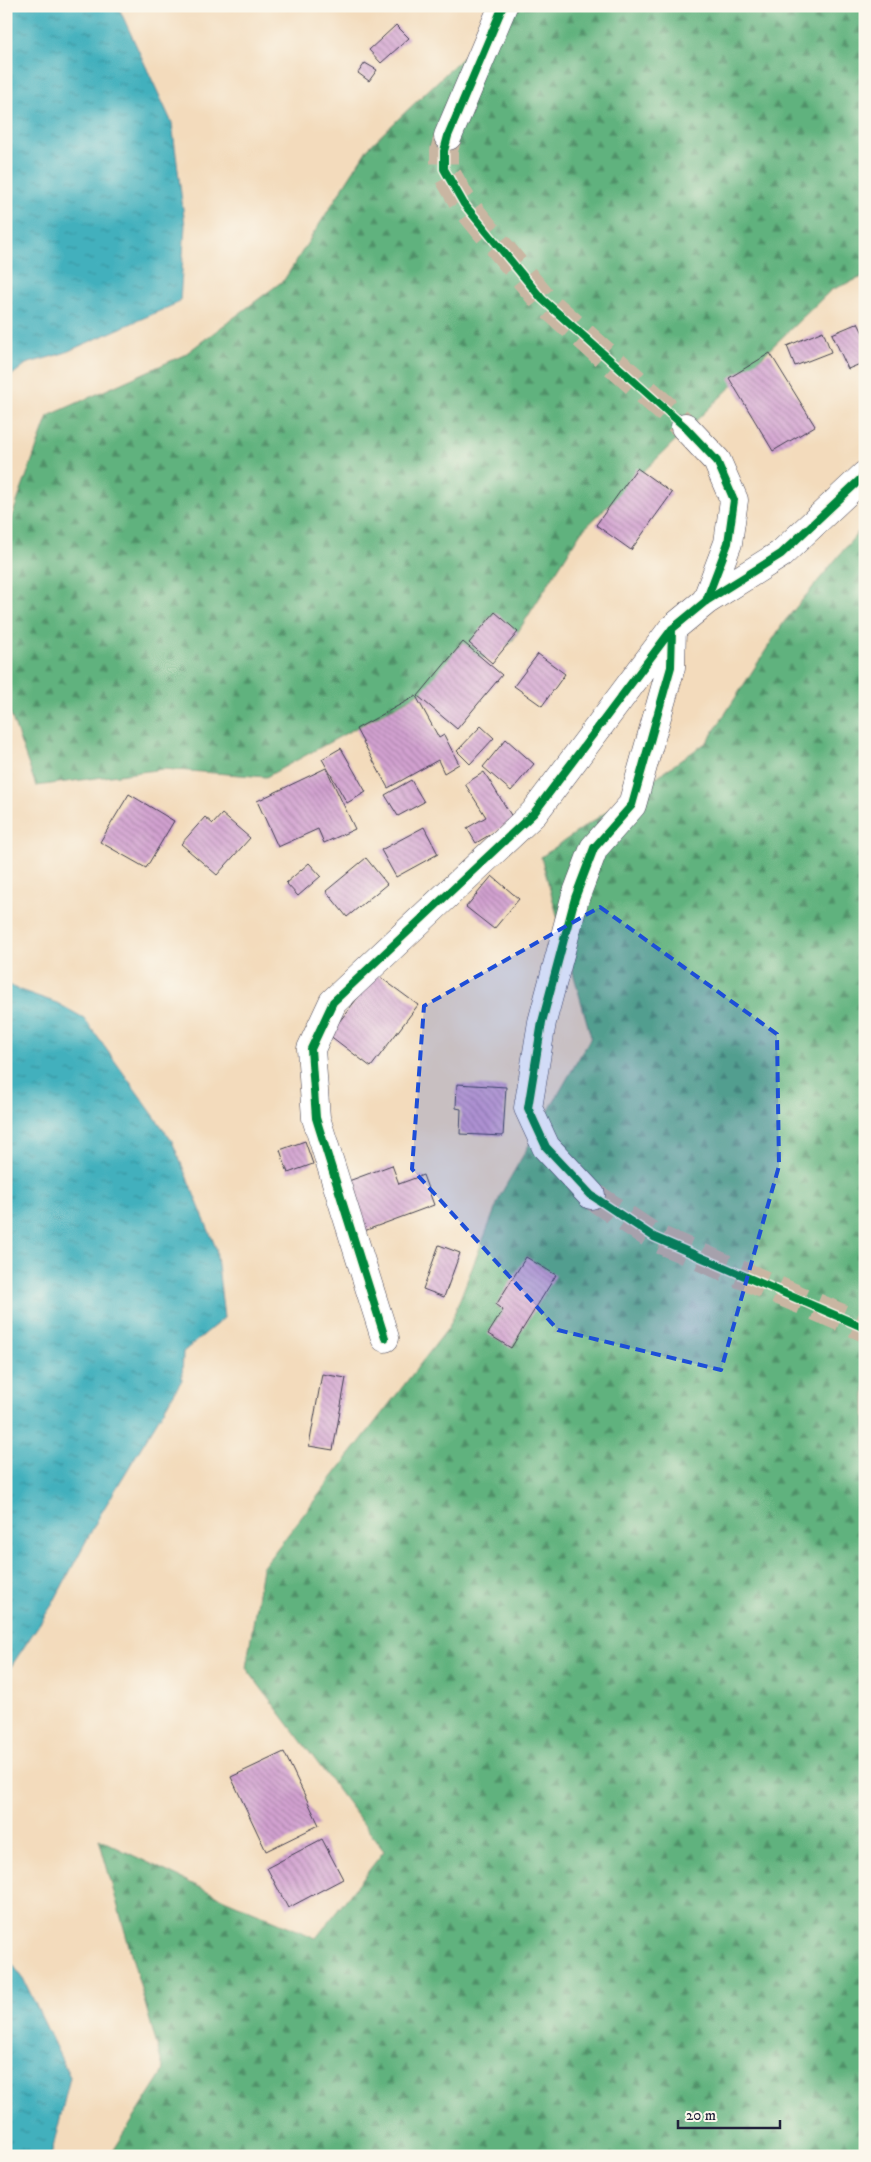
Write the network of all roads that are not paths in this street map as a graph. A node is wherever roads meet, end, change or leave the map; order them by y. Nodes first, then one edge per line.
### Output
1 (503, 6) edge
2 (448, 136) tunnel mouth
3 (686, 427) tunnel mouth
4 (865, 475) edge
5 (706, 601) junction
6 (672, 629) junction
7 (591, 1195) tunnel mouth
8 (385, 1338) dead end

1 - 2 street
3 - 5 street
4 - 5 street
5 - 6 street
6 - 7 street
6 - 8 street

